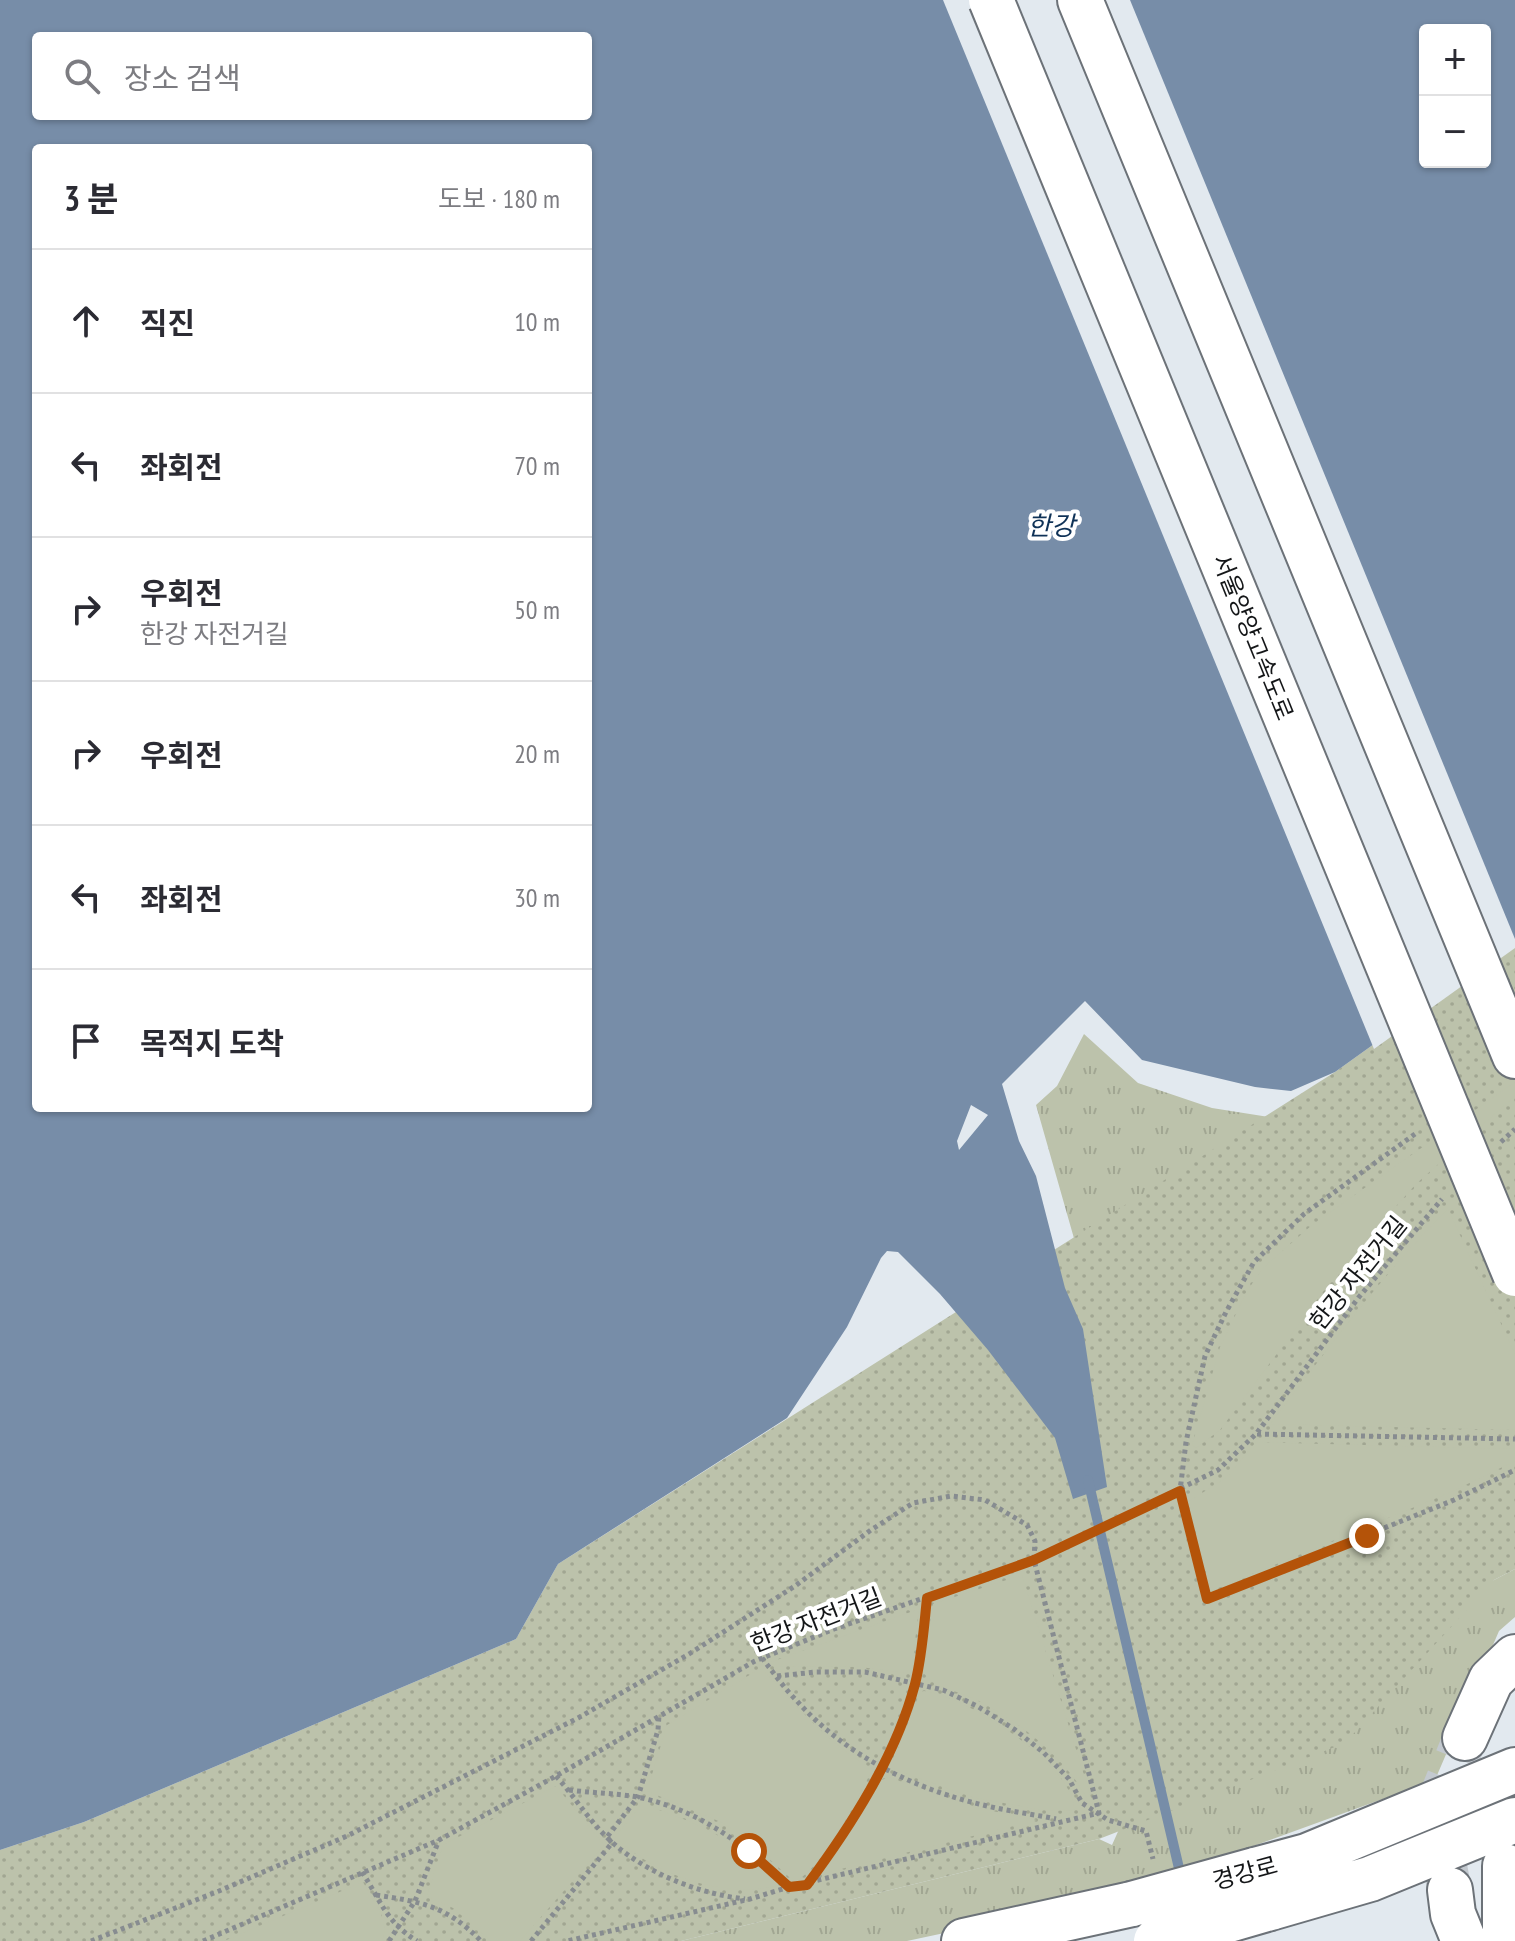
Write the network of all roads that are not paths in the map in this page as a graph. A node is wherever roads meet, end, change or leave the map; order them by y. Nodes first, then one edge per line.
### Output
1 (991, 0) edge
2 (1080, 0) edge
3 (1515, 1056) edge
4 (1515, 1274) edge
5 (1515, 1657) edge
6 (1465, 1738) tunnel mouth
7 (1515, 1770) edge
8 (1515, 1820) edge
9 (1505, 1866) dead end
10 (1263, 1889) junction
11 (964, 1941) edge
12 (1156, 1941) edge
13 (1505, 1941) edge

1 - 4 main road, 서울양양고속도로, bridge
2 - 3 main road
5 - 6 main road
7 - 10 main road, 경강로
8 - 10 main road, 경강로
9 - 13 main road
10 - 11 main road, 경강로, bridge
10 - 12 main road, 경강로, bridge

